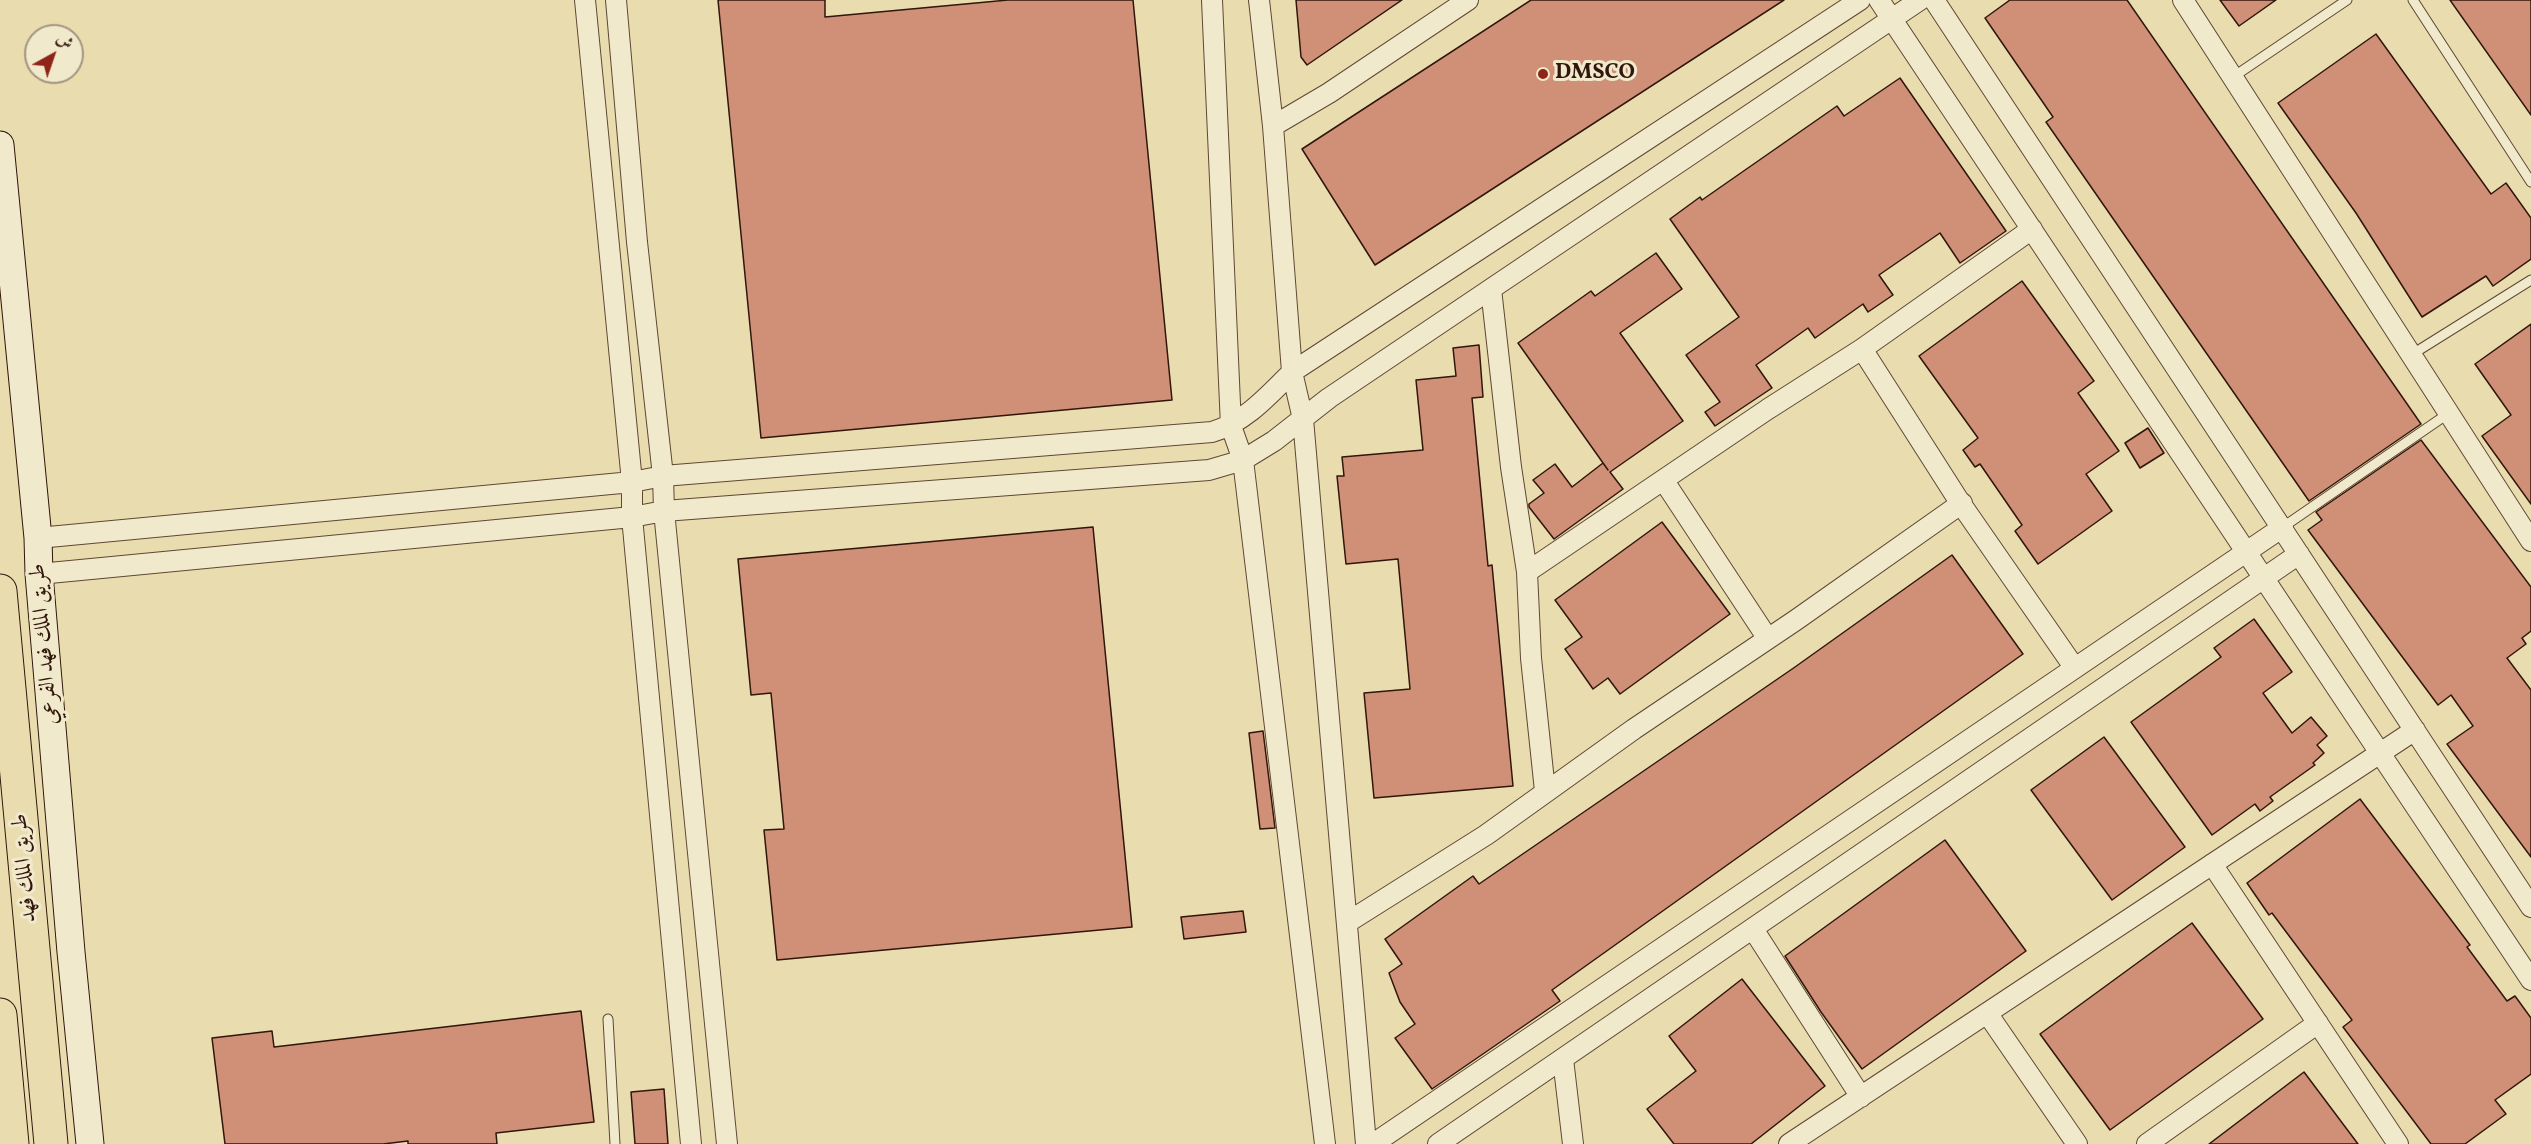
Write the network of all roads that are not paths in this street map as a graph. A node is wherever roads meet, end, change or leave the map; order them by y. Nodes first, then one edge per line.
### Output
1 (585, 0) edge
2 (616, 0) edge
3 (1212, 0) edge
4 (1259, 0) edge
5 (1860, 0) edge
6 (1879, 0) edge
7 (1920, 0) edge
8 (1934, 0) edge
9 (2183, 0) edge
10 (2347, 0) edge
11 (2413, 0) edge
12 (1464, 1) edge
13 (1893, 18) junction
14 (2233, 77) junction
15 (1273, 126) junction
16 (0, 145) edge
17 (2531, 182) edge
18 (2032, 228) junction
19 (2531, 280) edge
20 (1491, 289) junction
21 (1862, 349) junction
22 (2411, 355) junction
23 (1292, 372) junction
24 (2449, 413) junction
25 (1303, 419) junction
26 (1231, 426) junction
27 (1243, 460) junction
28 (663, 476) junction
29 (1664, 481) junction
30 (632, 482) junction
31 (1962, 504) junction
32 (664, 511) junction
33 (632, 517) junction
34 (2283, 527) junction
35 (38, 538) junction
36 (2531, 541) edge
37 (2246, 550) junction
38 (2299, 554) junction
39 (1527, 572) junction
40 (39, 574) junction
41 (2265, 580) junction
42 (0, 591) edge
43 (1768, 639) junction
44 (2074, 668) junction
45 (2415, 730) junction
46 (2381, 752) junction
47 (1545, 791) junction
48 (2212, 864) junction
49 (2529, 900) edge
50 (1348, 922) junction
51 (1753, 929) junction
52 (71, 952) junction
53 (2531, 980) edge
54 (1987, 1013) junction
55 (0, 1015) edge
56 (608, 1019) dead end
57 (2318, 1023) junction
58 (1563, 1059) junction
59 (1861, 1096) junction
60 (12, 1144) edge
61 (51, 1144) edge
62 (75, 1144) edge
63 (90, 1144) edge
64 (615, 1144) edge
65 (691, 1144) edge
66 (727, 1144) edge
67 (1325, 1144) edge
68 (1366, 1144) edge
69 (1373, 1144) edge
70 (1438, 1144) edge
71 (1573, 1144) edge
72 (1789, 1144) edge
73 (2077, 1144) edge
74 (2147, 1144) edge
75 (2398, 1144) edge

1 - 30 street
2 - 28 street
3 - 26 street
4 - 15 street
5 - 23 street
6 - 13 street
7 - 13 street
8 - 34 street
9 - 14 street
10 - 14 lane
11 - 17 lane
12 - 15 street
13 - 18 street
13 - 20 street
14 - 22 street
15 - 23 street
16 - 35 main road, طريق الملك فهد الفرعي
18 - 21 street
18 - 37 street
19 - 22 lane
20 - 25 street
20 - 39 street
21 - 29 street
21 - 31 street
22 - 24 street
23 - 25 street
23 - 26 street
24 - 34 lane
24 - 36 street
25 - 27 street
25 - 50 street
26 - 27 street
26 - 28 street
27 - 32 street
27 - 67 street
28 - 30 street
28 - 32 street
29 - 39 street
29 - 43 street
30 - 33 street
30 - 35 street
31 - 43 street
31 - 44 street
32 - 33 street
32 - 66 street
33 - 40 street
33 - 65 street
34 - 37 street
34 - 38 street
35 - 40 main road, طريق الملك فهد الفرعي
37 - 41 street
37 - 44 street
38 - 41 street
38 - 45 street
39 - 47 street
40 - 52 main road, طريق الملك فهد الفرعي
41 - 46 street
41 - 51 street
42 - 61 highway, طريق الملك فهد
43 - 47 street
44 - 69 street
45 - 46 street
45 - 49 street
46 - 48 street
46 - 53 street
47 - 50 street
48 - 54 street
48 - 57 street
50 - 68 street
51 - 58 street
51 - 59 street
52 - 62 main road
52 - 63 main road, طريق الملك فهد الفرعي
54 - 59 street
54 - 73 street
55 - 60 highway
56 - 64 lane
57 - 74 street
57 - 75 street
58 - 70 street
58 - 71 street
59 - 72 street

